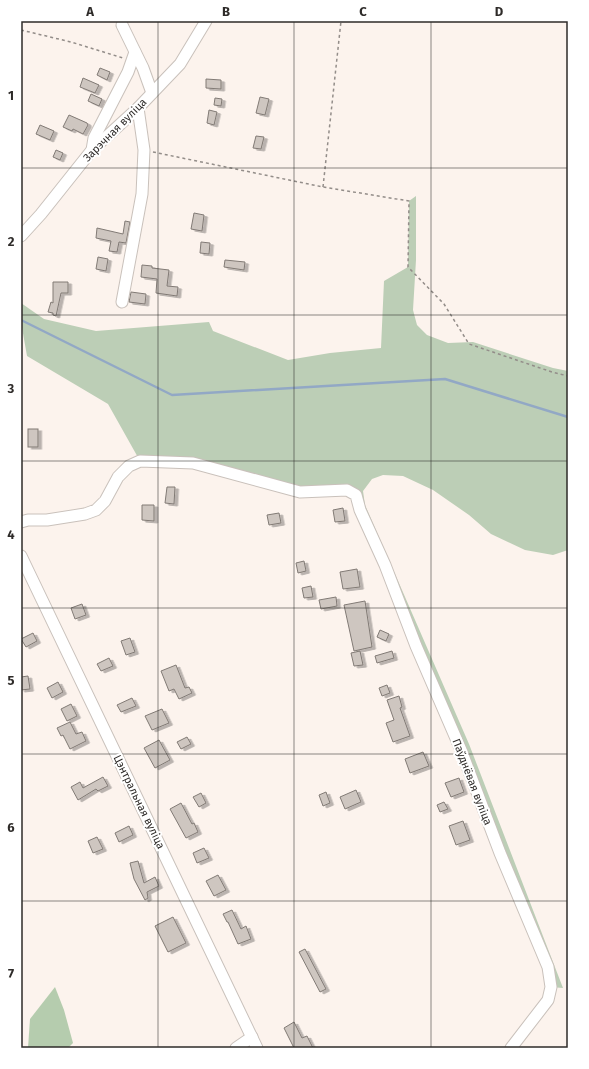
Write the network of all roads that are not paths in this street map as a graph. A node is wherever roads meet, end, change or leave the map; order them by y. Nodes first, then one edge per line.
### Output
1 (206, 21) edge
2 (122, 25) dead end
3 (133, 57) junction
4 (152, 93) junction
5 (138, 108) junction
6 (92, 150) junction
7 (21, 236) edge
8 (122, 302) dead end
9 (21, 522) edge
10 (21, 556) edge
11 (252, 1037) junction
12 (236, 1048) edge
13 (256, 1048) edge
14 (511, 1048) edge

1 - 4 street, Зарэчная вуліца
2 - 3 street
3 - 4 street
3 - 6 street
4 - 5 street, Зарэчная вуліца
5 - 6 street, Зарэчная вуліца
5 - 8 street
6 - 7 street, Зарэчная вуліца
9 - 14 street, Паўднёвая вуліца
10 - 11 street, Цэнтральная вуліца
11 - 12 street
11 - 13 street, Цэнтральная вуліца

